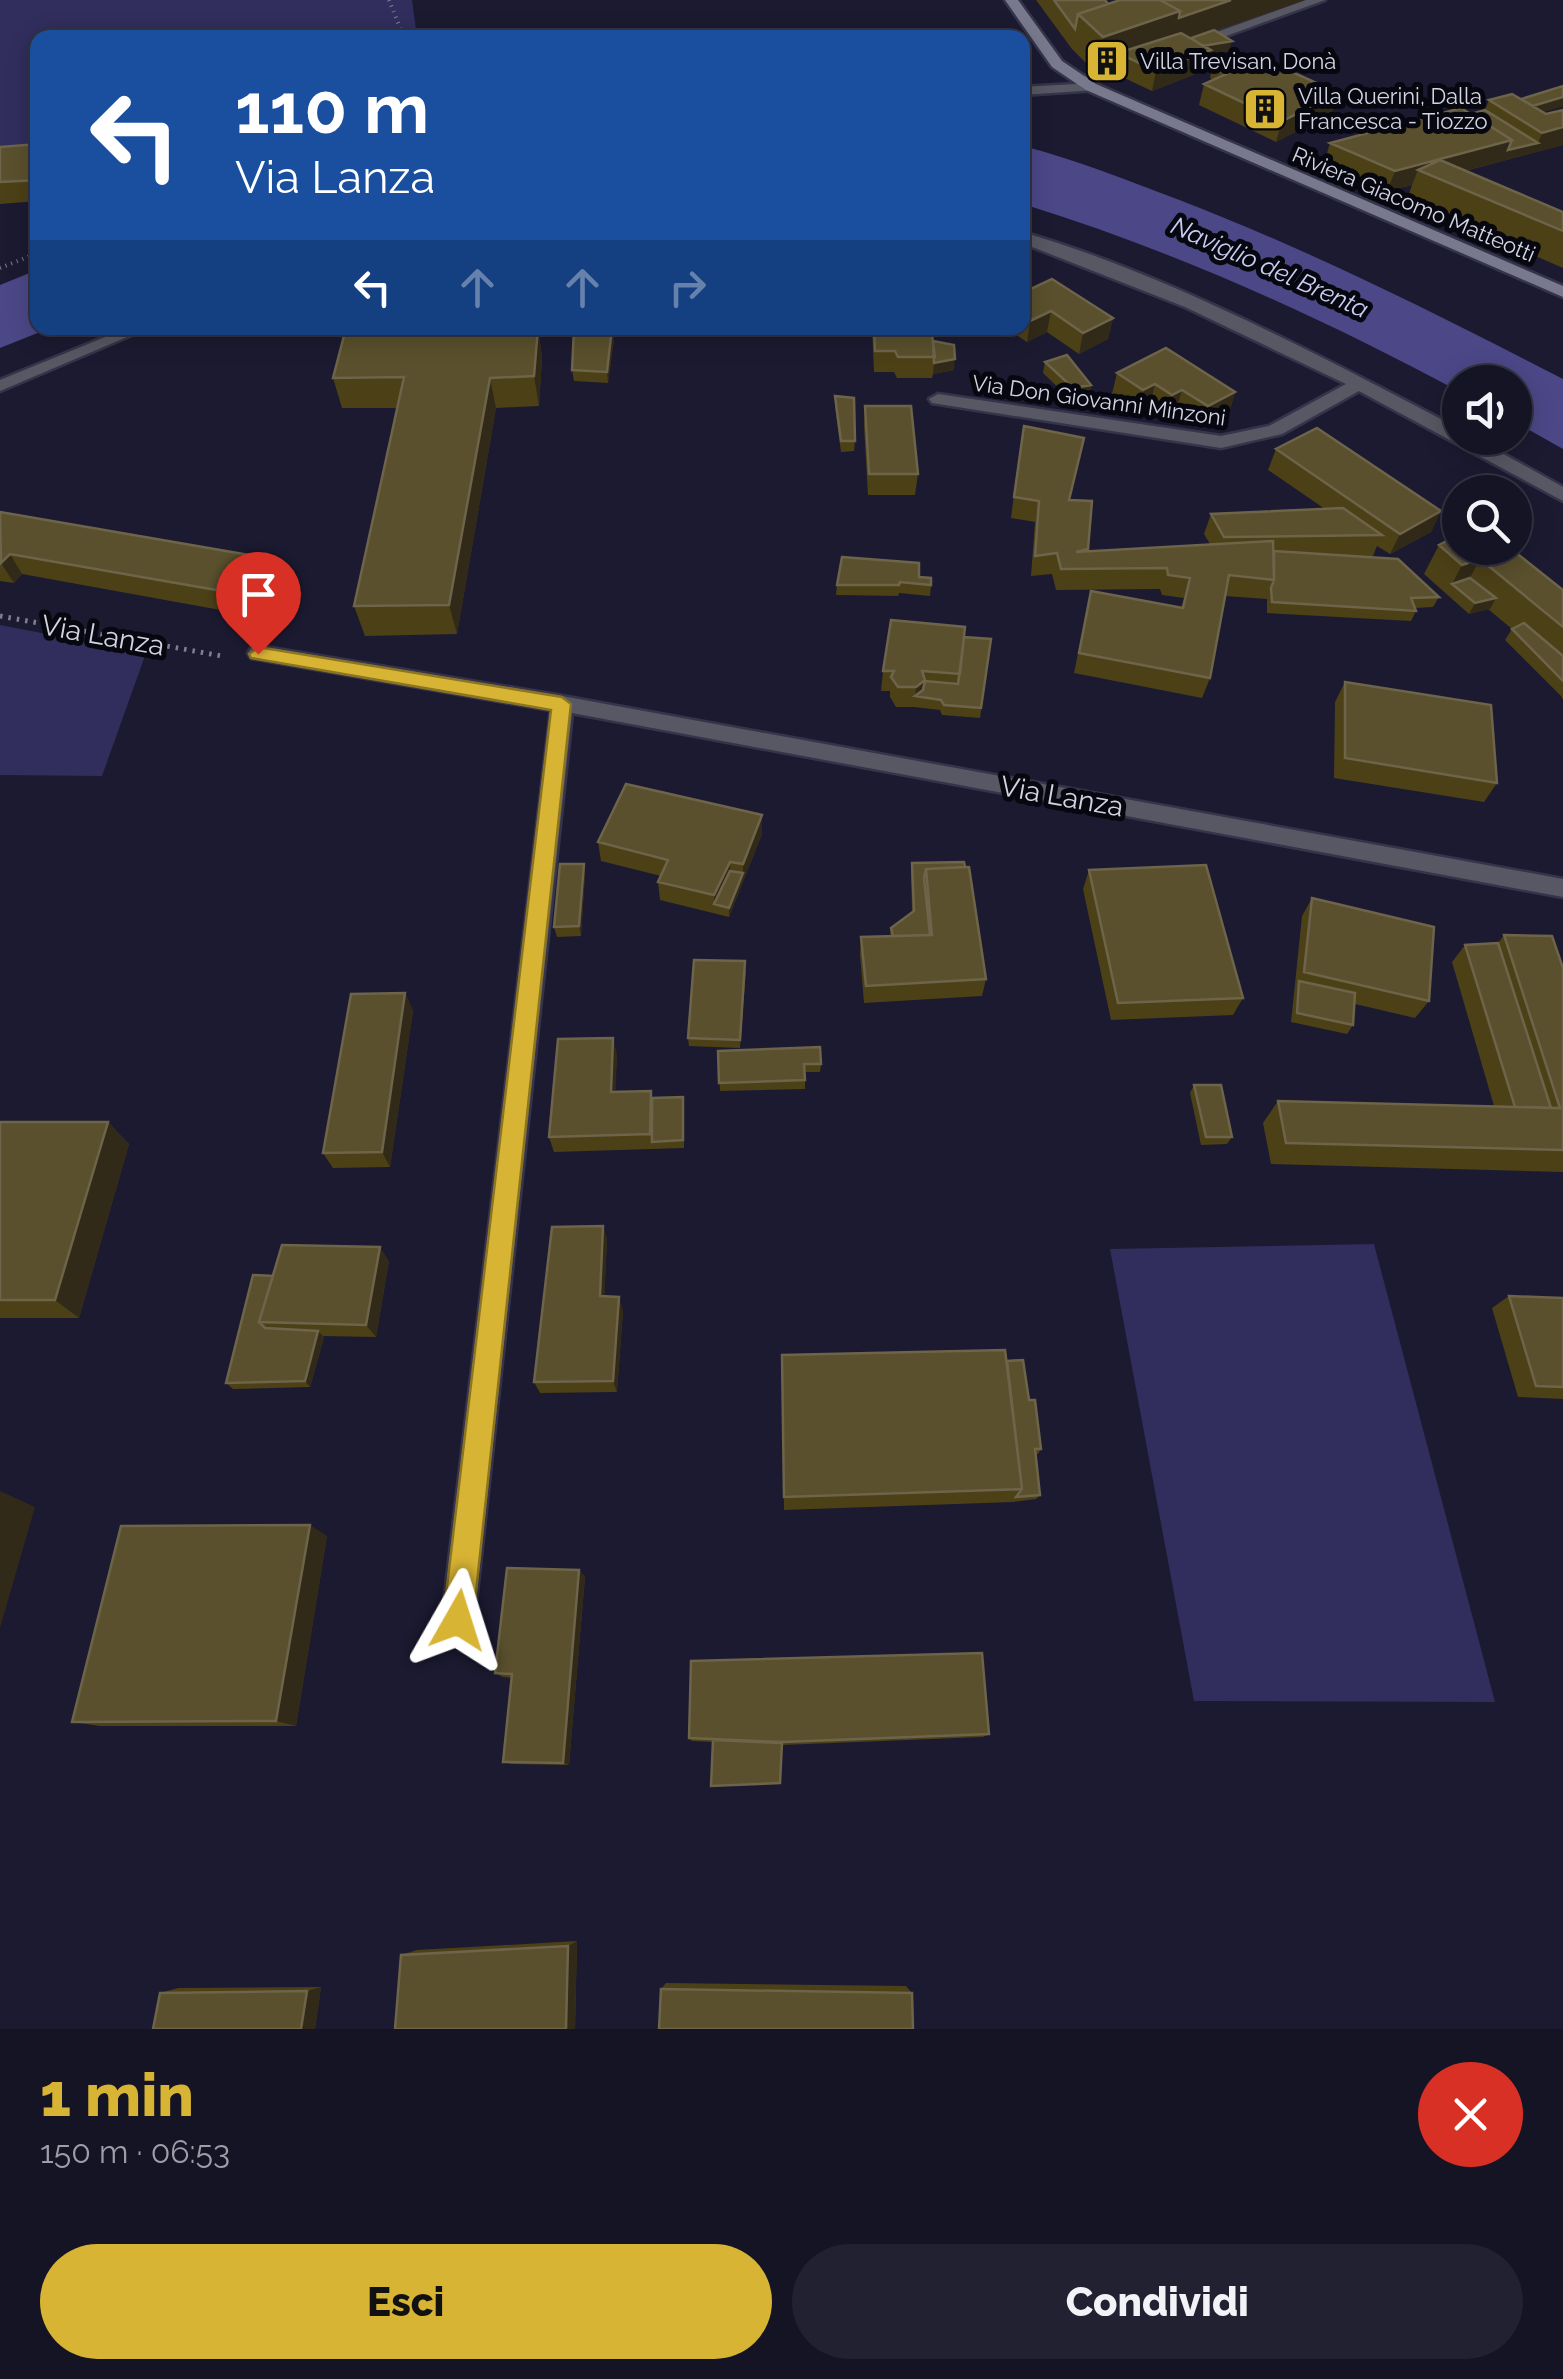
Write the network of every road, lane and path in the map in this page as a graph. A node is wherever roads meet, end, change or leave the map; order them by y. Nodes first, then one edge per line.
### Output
1 (390, 0) edge
2 (1011, 0) edge
3 (1319, 0) edge
4 (401, 30) edge
5 (1174, 50) edge
6 (1155, 57) edge
7 (1087, 85) junction
8 (1030, 91) edge
9 (1030, 240) edge
10 (30, 256) edge
11 (0, 268) edge
12 (1563, 292) edge
13 (123, 335) edge
14 (1359, 383) junction
15 (0, 386) edge
16 (938, 399) dead end
17 (1442, 427) edge
18 (1493, 455) edge
19 (1563, 495) edge
20 (0, 616) edge
21 (258, 654) joint
22 (562, 704) junction
23 (1563, 888) edge
24 (458, 1620) dead end

1 - 4 path
2 - 7 street
3 - 5 street
6 - 7 street
7 - 8 street, Riviera Giacomo Matteotti
7 - 12 street, Riviera Giacomo Matteotti
9 - 14 street
10 - 11 path
13 - 15 street
14 - 16 street, Via Don Giovanni Minzoni
14 - 17 street
18 - 19 street
20 - 21 path, Via Lanza
21 - 22 street, Via Lanza
22 - 23 street, Via Lanza
22 - 24 street

